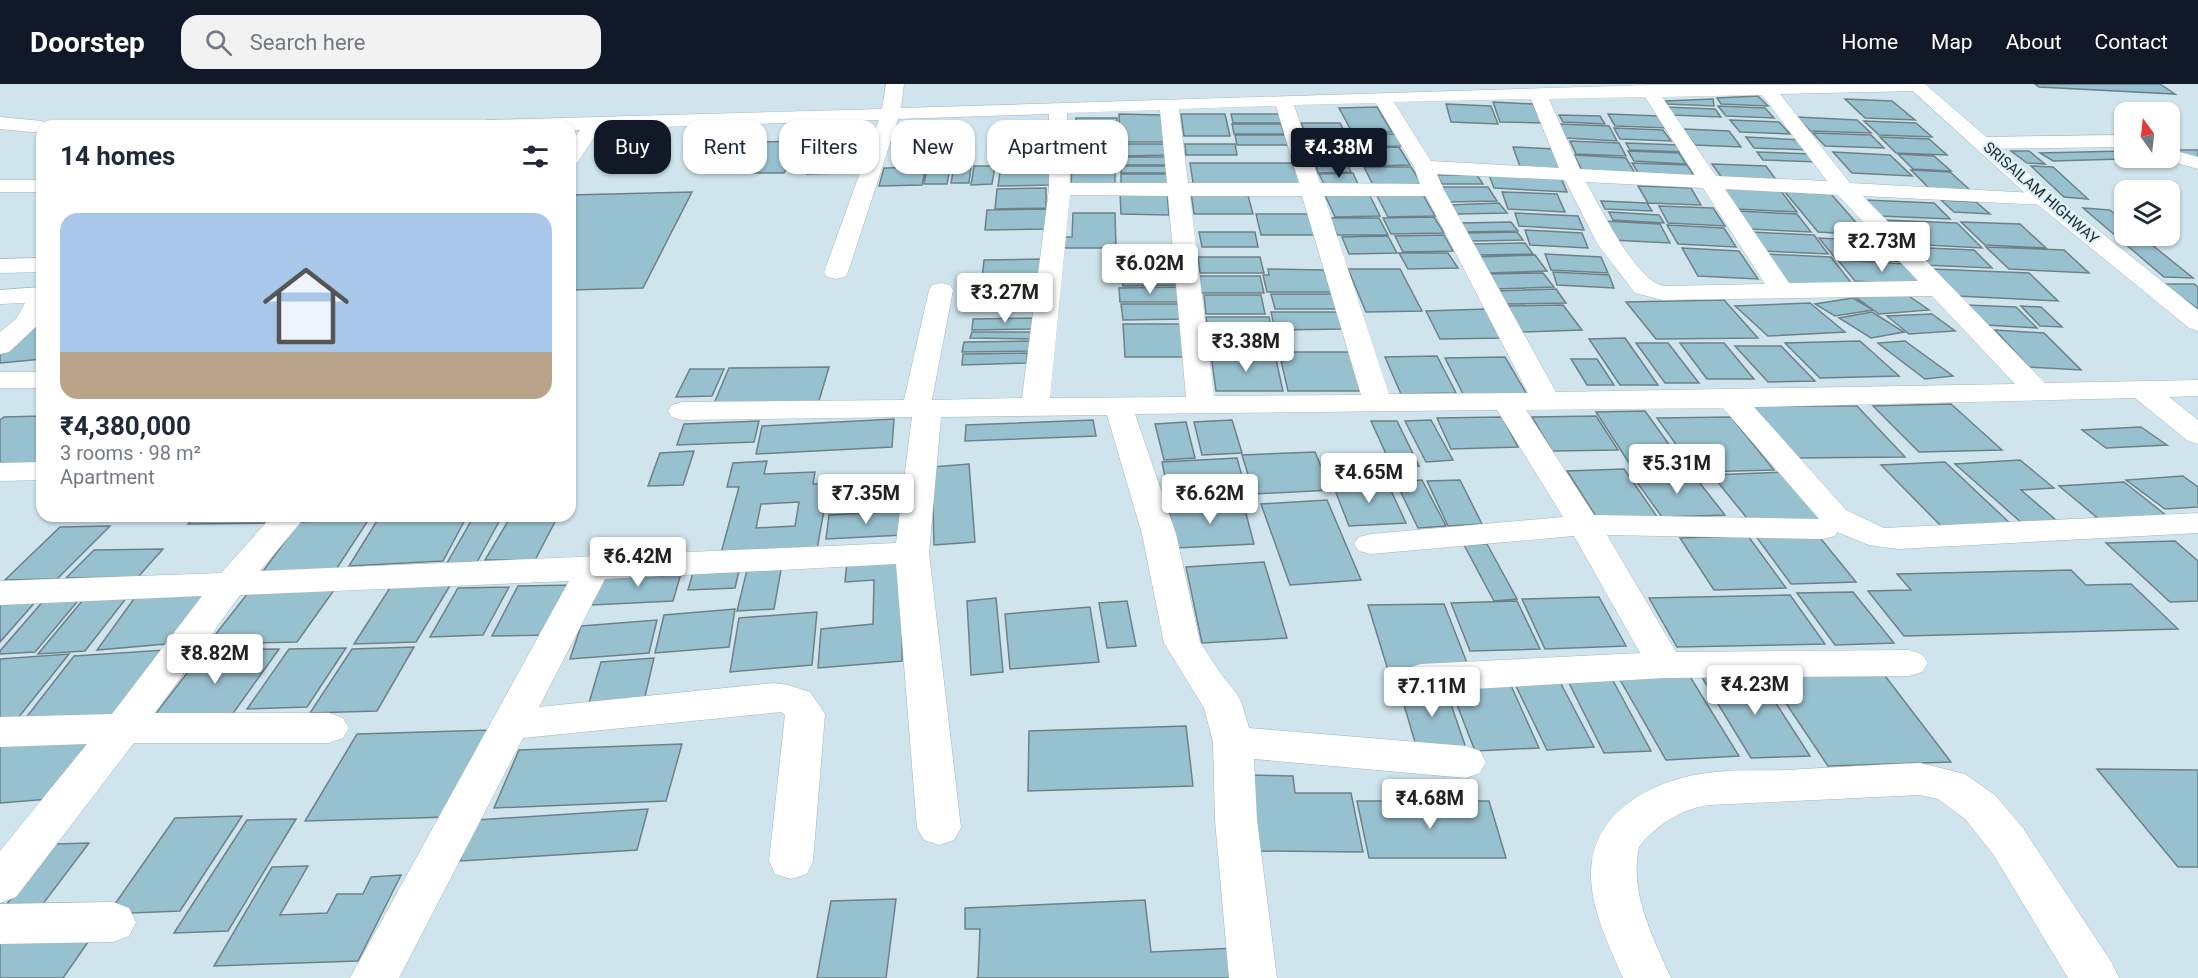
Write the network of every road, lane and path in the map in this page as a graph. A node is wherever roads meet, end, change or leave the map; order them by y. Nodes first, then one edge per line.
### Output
1 (895, 84) edge
2 (1915, 85) edge
3 (1766, 88) junction
4 (1649, 90) junction
5 (1537, 93) junction
6 (1382, 97) junction
7 (1283, 100) junction
8 (1169, 104) junction
9 (1058, 107) junction
10 (891, 113) junction
11 (671, 121) edge
12 (0, 123) edge
13 (576, 124) edge
14 (594, 124) joint
15 (36, 126) edge
16 (2114, 142) edge
17 (1983, 143) junction
18 (576, 150) edge
19 (2180, 158) edge
20 (2198, 163) edge
21 (1424, 167) junction
22 (1573, 176) junction
23 (1710, 183) junction
24 (0, 186) edge
25 (36, 186) edge
26 (1060, 189) junction
27 (1178, 189) junction
28 (1844, 189) junction
29 (1312, 190) junction
30 (1433, 190) junction
31 (2045, 199) junction
32 (36, 265) edge
33 (0, 266) edge
34 (836, 272) dead end
35 (1939, 288) junction
36 (941, 290) dead end
37 (1783, 292) junction
38 (36, 294) edge
39 (0, 297) edge
40 (36, 304) edge
41 (2198, 323) edge
42 (0, 346) edge
43 (0, 380) edge
44 (36, 380) edge
45 (2198, 388) edge
46 (2141, 389) junction
47 (2038, 392) junction
48 (1731, 399) junction
49 (1506, 401) junction
50 (1547, 401) junction
51 (1201, 403) junction
52 (1378, 403) junction
53 (1118, 405) junction
54 (1035, 406) junction
55 (922, 409) junction
56 (682, 411) dead end
57 (2198, 435) edge
58 (36, 471) edge
59 (0, 472) edge
60 (285, 522) edge
61 (2198, 523) edge
62 (1584, 525) junction
63 (1823, 528) dead end
64 (1371, 544) dead end
65 (912, 553) junction
66 (593, 569) junction
67 (230, 584) junction
68 (0, 593) edge
69 (1909, 663) dead end
70 (1665, 665) junction
71 (1421, 678) dead end
72 (508, 725) junction
73 (123, 728) junction
74 (329, 728) dead end
75 (0, 732) edge
76 (1233, 742) junction
77 (1466, 762) dead end
78 (939, 828) dead end
79 (791, 861) dead end
80 (0, 884) edge
81 (113, 922) dead end
82 (0, 924) edge
83 (374, 978) edge
84 (1252, 978) edge
85 (1647, 978) edge
86 (2095, 978) edge

1 - 10 main road
2 - 3 main road
2 - 17 main road, SRISAILAM HIGHWAY
3 - 4 main road
3 - 28 main road
4 - 5 main road
4 - 23 main road
5 - 6 main road
5 - 22 main road
6 - 7 main road
6 - 21 main road
7 - 8 main road
7 - 29 main road
8 - 9 main road
8 - 27 main road
9 - 10 main road
9 - 26 main road
10 - 11 main road
10 - 34 main road
12 - 15 main road
13 - 14 main road
14 - 18 main road
16 - 17 main road
17 - 31 main road, SRISAILAM HIGHWAY
19 - 20 main road
21 - 22 main road
21 - 30 main road
22 - 23 main road
22 - 37 main road
23 - 28 main road
23 - 37 main road
24 - 25 main road
26 - 27 main road
26 - 54 main road
27 - 29 main road
27 - 51 main road
28 - 31 main road
28 - 35 main road
29 - 30 main road
29 - 52 main road
30 - 50 main road
31 - 41 main road, SRISAILAM HIGHWAY
32 - 33 main road
35 - 37 main road
35 - 47 main road
36 - 55 main road
38 - 39 main road
40 - 42 main road
43 - 44 main road
45 - 46 main road
46 - 47 main road
46 - 57 main road
47 - 48 main road
48 - 50 main road
48 - 61 main road
49 - 50 main road
49 - 52 main road
49 - 62 main road
51 - 52 main road
51 - 53 main road
53 - 54 main road
53 - 76 main road
54 - 55 main road
55 - 56 main road
55 - 65 main road
58 - 59 main road
60 - 67 main road
62 - 63 main road
62 - 64 main road
62 - 70 main road
65 - 66 main road
65 - 78 main road
66 - 67 main road
66 - 72 main road
67 - 68 main road
67 - 73 main road
69 - 70 main road
70 - 71 main road
72 - 79 main road
72 - 83 main road
73 - 74 main road
73 - 75 main road
73 - 80 main road
76 - 77 main road
76 - 84 main road
81 - 82 main road
85 - 86 main road

